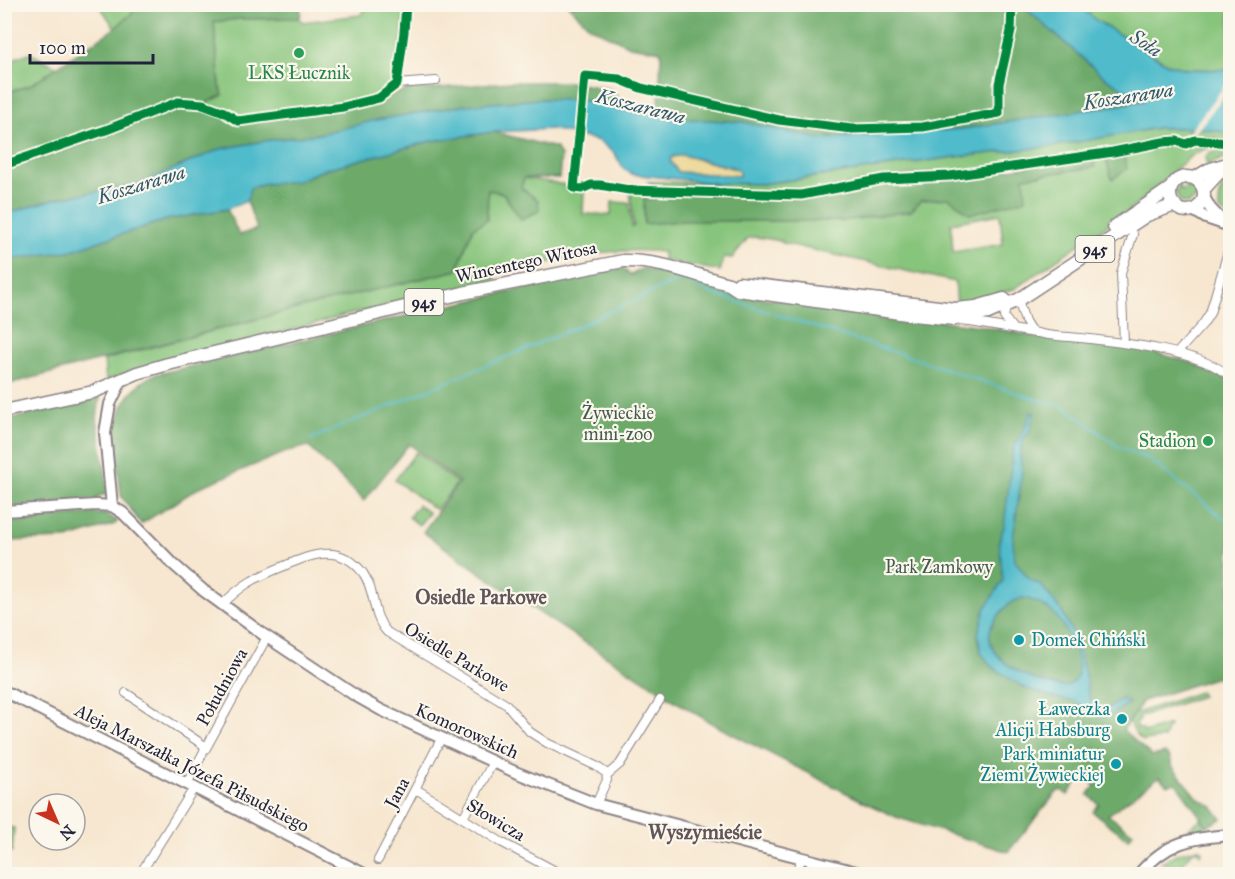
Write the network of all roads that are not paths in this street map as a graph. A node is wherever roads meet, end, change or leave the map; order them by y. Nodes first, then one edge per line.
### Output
1 (406, 4) edge
2 (436, 81) dead end
3 (397, 84) junction
4 (1228, 163) edge
5 (4, 165) edge
6 (1194, 178) junction
7 (1171, 188) junction
8 (1204, 193) junction
9 (1175, 205) junction
10 (1193, 210) junction
11 (1228, 225) edge
12 (1133, 234) dead end
13 (1229, 248) dead end
14 (729, 284) junction
15 (1011, 301) junction
16 (954, 319) junction
17 (1013, 329) junction
18 (1039, 333) junction
19 (1124, 343) junction
20 (1177, 353) junction
21 (1226, 367) edge
22 (1230, 377) edge
23 (121, 381) junction
24 (4, 411) edge
25 (112, 506) junction
26 (4, 511) edge
27 (222, 605) junction
28 (267, 637) junction
29 (4, 691) edge
30 (126, 693) dead end
31 (660, 700) dead end
32 (441, 739) junction
33 (204, 752) junction
34 (493, 762) junction
35 (607, 775) junction
36 (191, 786) junction
37 (416, 789) junction
38 (596, 804) junction
39 (463, 818) junction
40 (1230, 835) edge
41 (802, 858) junction
42 (378, 860) dead end
43 (140, 874) edge
44 (364, 874) edge
45 (561, 874) edge
46 (795, 874) edge
47 (864, 874) edge
48 (1139, 874) edge

1 - 3 street
2 - 3 street
3 - 5 street
4 - 6 main road, 945
4 - 8 main road, 945
6 - 7 main road, 945
6 - 8 main road
7 - 9 main road
7 - 15 main road, 945
8 - 10 main road, 945
8 - 11 street
9 - 10 main road
9 - 15 main road, 945
10 - 11 street
12 - 19 street
13 - 20 street
14 - 15 main road, Wincentego Witosa / 945
14 - 16 main road, Wincentego Witosa / 945
14 - 23 main road, Wincentego Witosa / 945
15 - 16 main road, Wincentego Witosa / 945
15 - 17 street
15 - 18 street
16 - 17 street
17 - 18 street
18 - 19 street
19 - 20 street
20 - 21 street
21 - 22 street
23 - 24 main road, Wincentego Witosa / 945
23 - 25 street
25 - 26 street
25 - 27 street, Komorowskich
27 - 28 street, Komorowskich
27 - 35 street, Osiedle Parkowe
28 - 32 street, Komorowskich
28 - 33 street, Południowa
29 - 36 street, Aleja Marszałka Józefa Piłsudskiego
30 - 33 street, Południowa
31 - 35 street
32 - 34 street, Komorowskich
32 - 37 street, Jana
33 - 36 street, Południowa
34 - 38 street, Komorowskich
34 - 39 street
35 - 38 street
36 - 43 street, Południowa
36 - 44 street, Aleja Marszałka Józefa Piłsudskiego
37 - 39 street, Słowicza
37 - 42 street, Jana
38 - 41 street, Komorowskich
39 - 45 street, Słowicza
40 - 48 street
41 - 46 street
41 - 47 street, Komorowskich

